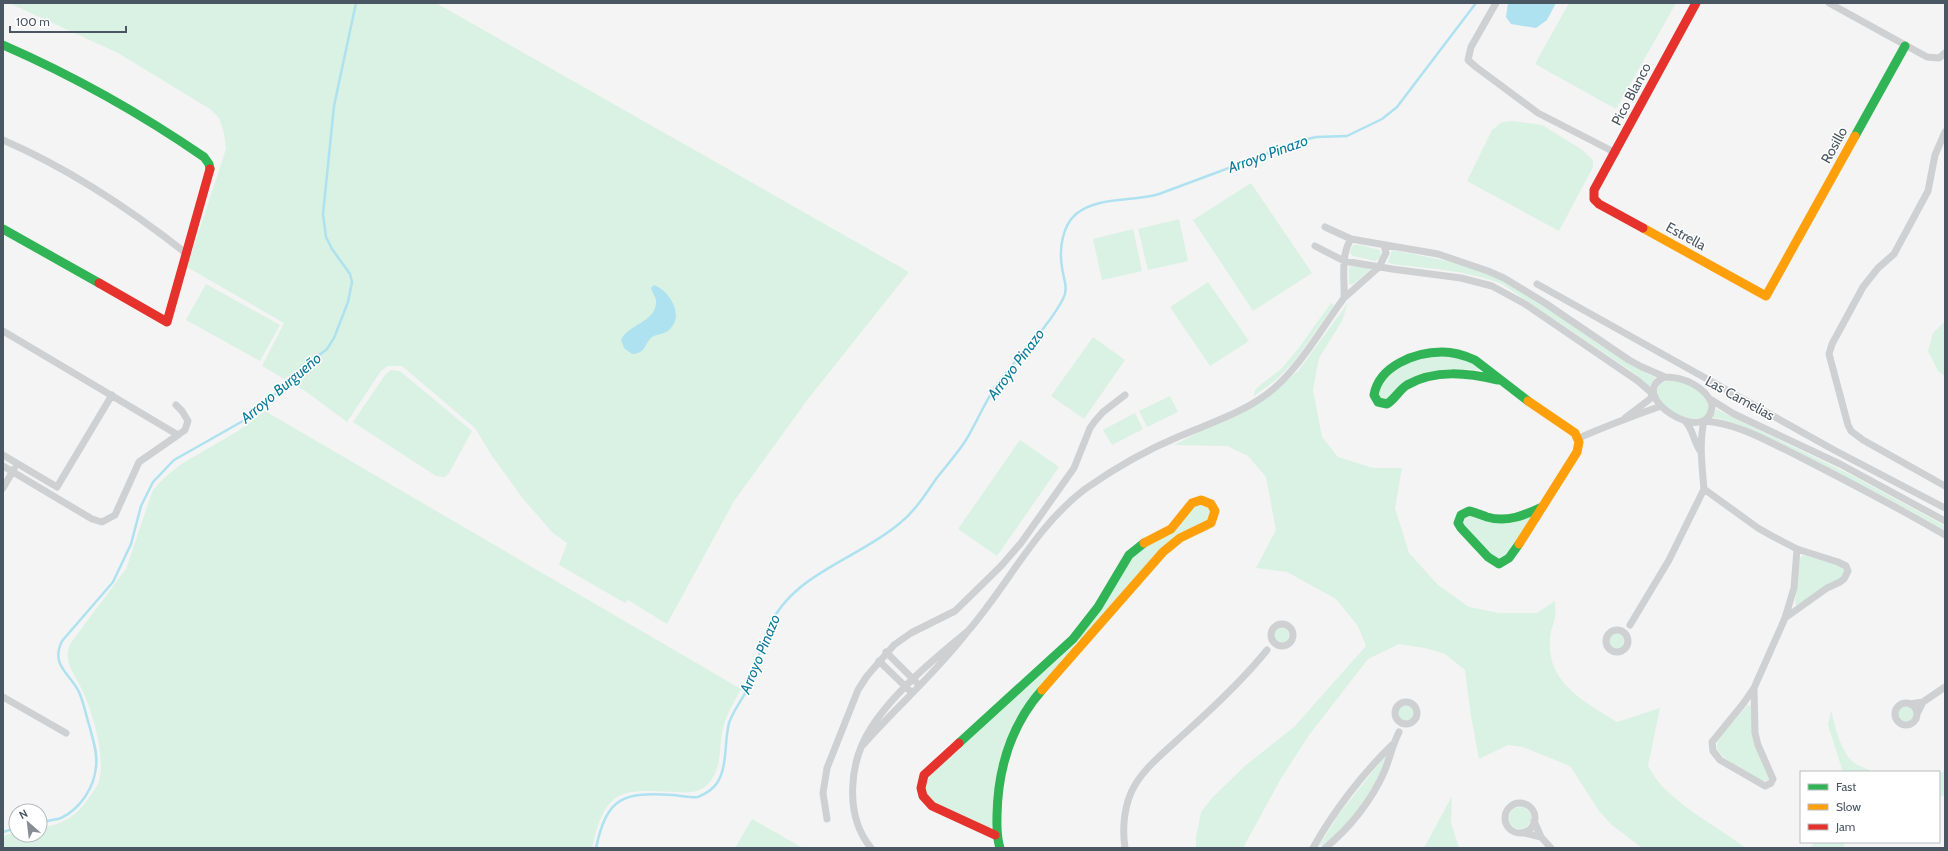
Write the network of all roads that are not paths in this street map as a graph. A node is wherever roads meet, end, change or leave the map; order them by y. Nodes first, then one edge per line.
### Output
1 (1496, 3) edge
2 (1696, 3) edge
3 (1829, 3) edge
4 (3, 45) edge
5 (1905, 46) junction
6 (1945, 53) edge
7 (1945, 132) edge
8 (3, 140) edge
9 (1616, 153) junction
10 (1594, 199) joint
11 (1325, 227) dead end
12 (3, 229) edge
13 (1351, 239) junction
14 (1384, 245) junction
15 (1315, 246) dead end
16 (187, 254) junction
17 (1344, 261) junction
18 (1379, 267) junction
19 (1537, 284) dead end
20 (1766, 296) joint
21 (1344, 298) junction
22 (3, 332) edge
23 (1665, 377) junction
24 (1498, 380) junction
25 (1653, 394) junction
26 (1125, 395) dead end
27 (112, 396) junction
28 (1710, 399) junction
29 (176, 405) dead end
30 (1661, 406) junction
31 (1625, 418) junction
32 (1685, 420) junction
33 (1704, 420) junction
34 (178, 435) junction
35 (1579, 438) junction
36 (1701, 452) junction
37 (3, 455) edge
38 (17, 462) junction
39 (3, 466) edge
40 (12, 471) junction
41 (1945, 486) edge
42 (3, 488) edge
43 (1704, 489) junction
44 (1542, 507) junction
45 (1945, 508) edge
46 (1945, 521) edge
47 (1945, 535) edge
48 (1797, 549) junction
49 (1785, 618) junction
50 (1630, 625) junction
51 (1618, 630) junction
52 (1271, 638) junction
53 (1627, 638) junction
54 (1072, 640) junction
55 (1279, 646) junction
56 (1080, 647) junction
57 (1267, 650) junction
58 (886, 652) junction
59 (878, 661) junction
60 (916, 682) junction
61 (906, 687) junction
62 (1945, 687) edge
63 (1754, 688) junction
64 (912, 692) junction
65 (3, 697) edge
66 (1923, 702) junction
67 (1910, 704) junction
68 (1917, 714) junction
69 (1397, 719) junction
70 (1408, 723) junction
71 (1398, 732) junction
72 (66, 733) dead end
73 (1392, 744) junction
74 (863, 745) junction
75 (827, 819) dead end
76 (1534, 821) junction
77 (1524, 833) junction
78 (995, 835) junction
79 (1541, 837) junction
80 (870, 848) edge
81 (1000, 848) edge
82 (1125, 848) edge
83 (1313, 848) edge
84 (1324, 848) edge
85 (1551, 848) edge

1 - 9 street
2 - 9 street, Pico Blanco
3 - 5 street
4 - 16 street
5 - 6 street
5 - 20 street, Rosillo
7 - 41 street
8 - 16 street
9 - 10 street, Pico Blanco
10 - 20 street, Estrella
11 - 13 street
12 - 16 street
13 - 14 street
13 - 17 street
14 - 18 street
14 - 23 street
15 - 17 street
17 - 18 street
17 - 21 street
18 - 21 street
18 - 25 street
19 - 45 street, Las Camelias
21 - 60 street
22 - 27 street
23 - 25 street
23 - 28 street
24 - 24 street
24 - 35 street
25 - 30 street
25 - 31 street
26 - 58 street
27 - 34 street
27 - 38 street
28 - 33 street
28 - 46 street
29 - 34 street
30 - 31 street
30 - 32 street
31 - 35 street
32 - 33 street
32 - 36 street
33 - 36 street
33 - 47 street
34 - 40 street
35 - 44 street
36 - 43 street
37 - 38 street
38 - 40 street
39 - 40 street
40 - 42 street
43 - 48 street
43 - 50 street
44 - 44 street
48 - 49 street
48 - 49 street
49 - 63 street
50 - 51 street
50 - 53 street
51 - 53 street
51 - 53 street
52 - 55 street
52 - 55 street
52 - 57 street
54 - 56 street
54 - 56 street
54 - 78 street
55 - 57 street
56 - 78 street
57 - 82 street
58 - 59 street
58 - 60 street
59 - 61 street
59 - 75 street
60 - 61 street
60 - 64 street
61 - 64 street
61 - 74 street
62 - 66 street
63 - 63 street
64 - 74 street
65 - 72 street
66 - 67 street
66 - 68 street
67 - 68 street
67 - 68 street
69 - 70 street
69 - 70 street
69 - 71 street
70 - 71 street
71 - 73 street
73 - 83 street
73 - 84 street
74 - 80 street
76 - 77 street
76 - 77 street
76 - 79 street
77 - 79 street
78 - 81 street
79 - 85 street

